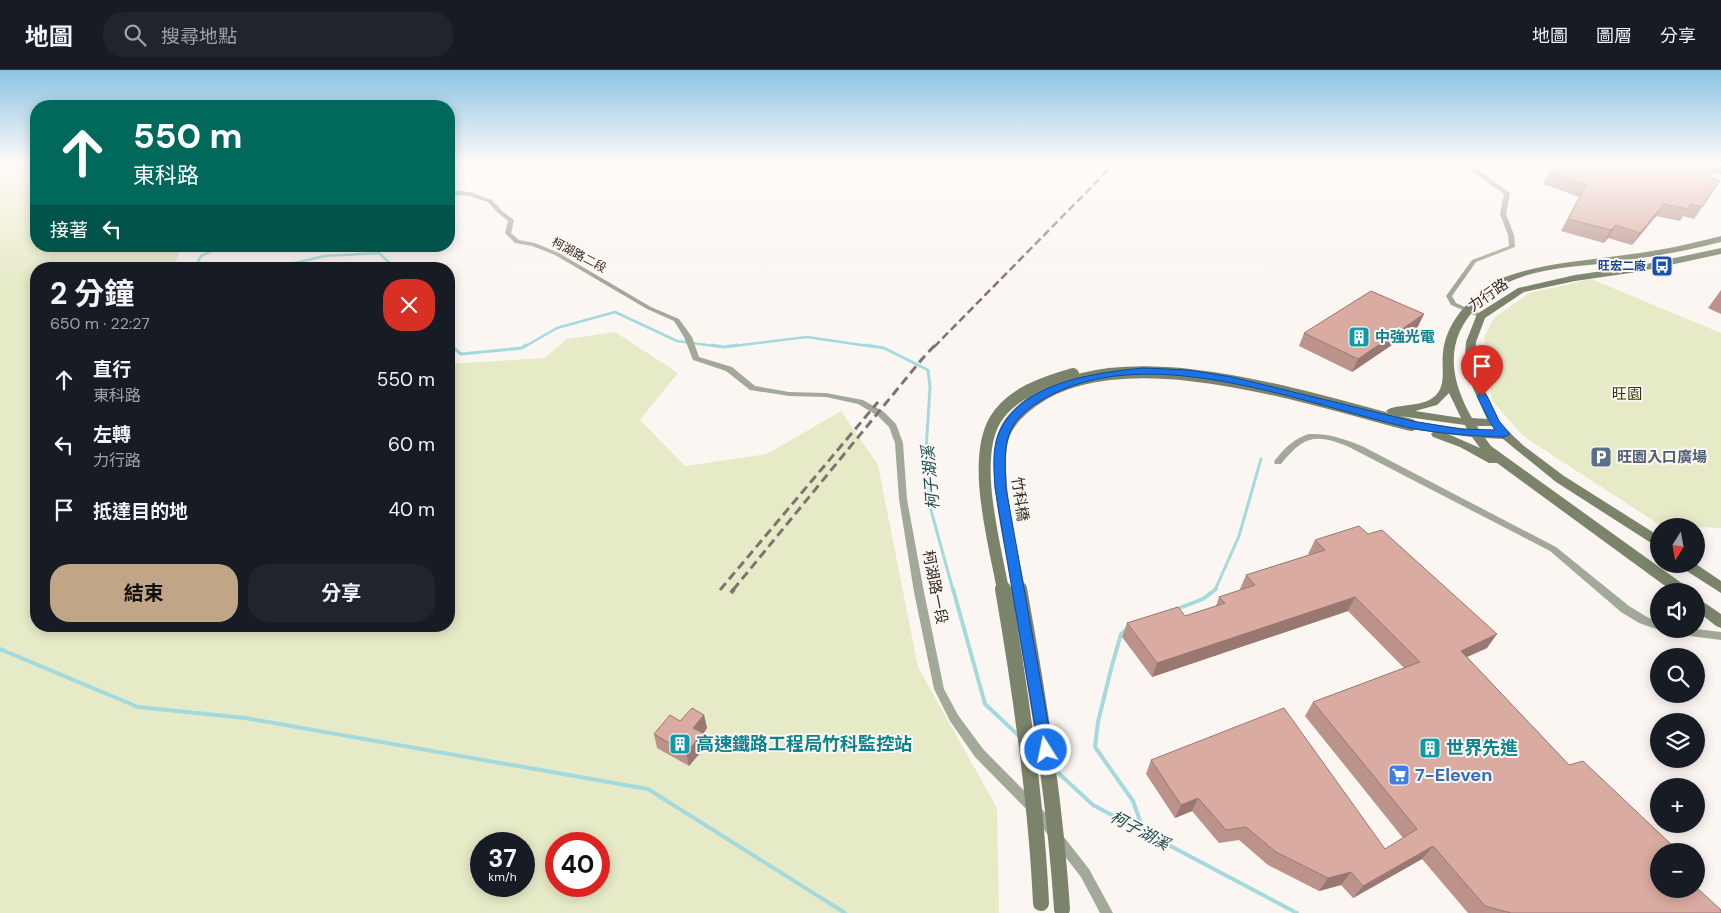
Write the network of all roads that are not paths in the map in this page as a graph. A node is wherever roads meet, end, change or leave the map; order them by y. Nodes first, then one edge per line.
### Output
1 (491, 202) edge
2 (1505, 202) edge
3 (1721, 239) edge
4 (1721, 251) edge
5 (1465, 310) junction
6 (1482, 316) junction
7 (696, 358) joint
8 (1448, 376) junction
9 (1392, 411) junction
10 (1468, 422) junction
11 (1495, 422) junction
12 (1412, 425) junction
13 (1475, 433) junction
14 (1504, 434) junction
15 (1278, 462) dead end
16 (1558, 502) junction
17 (1650, 527) edge
18 (1650, 537) edge
19 (1705, 567) edge
20 (1700, 573) edge
21 (1721, 579) edge
22 (1671, 583) edge
23 (1721, 588) edge
24 (1705, 609) edge
25 (1719, 621) edge
26 (1650, 623) edge
27 (1705, 634) edge
28 (1721, 636) edge
29 (1040, 908) edge
30 (1062, 911) edge
31 (1107, 913) edge

1 - 7 street, 柯湖路二段
2 - 5 street
3 - 5 street, 力行路
4 - 6 street, 力行路
5 - 6 street
5 - 8 street, 力行路
6 - 11 street, 力行路
7 - 31 street, 柯湖路一段
8 - 9 street
8 - 10 street, 力行路
9 - 10 street
9 - 29 street, bridge
10 - 11 street
10 - 13 street, 力行路
11 - 14 street, 力行路
12 - 13 street
12 - 16 street
12 - 30 street, 竹科橋, bridge
13 - 14 street
13 - 16 street, 力行路
14 - 17 street, 力行路
14 - 18 street, 力行路
15 - 26 street
16 - 22 street, 力行路
19 - 21 street
20 - 23 street
24 - 25 street
27 - 28 street

